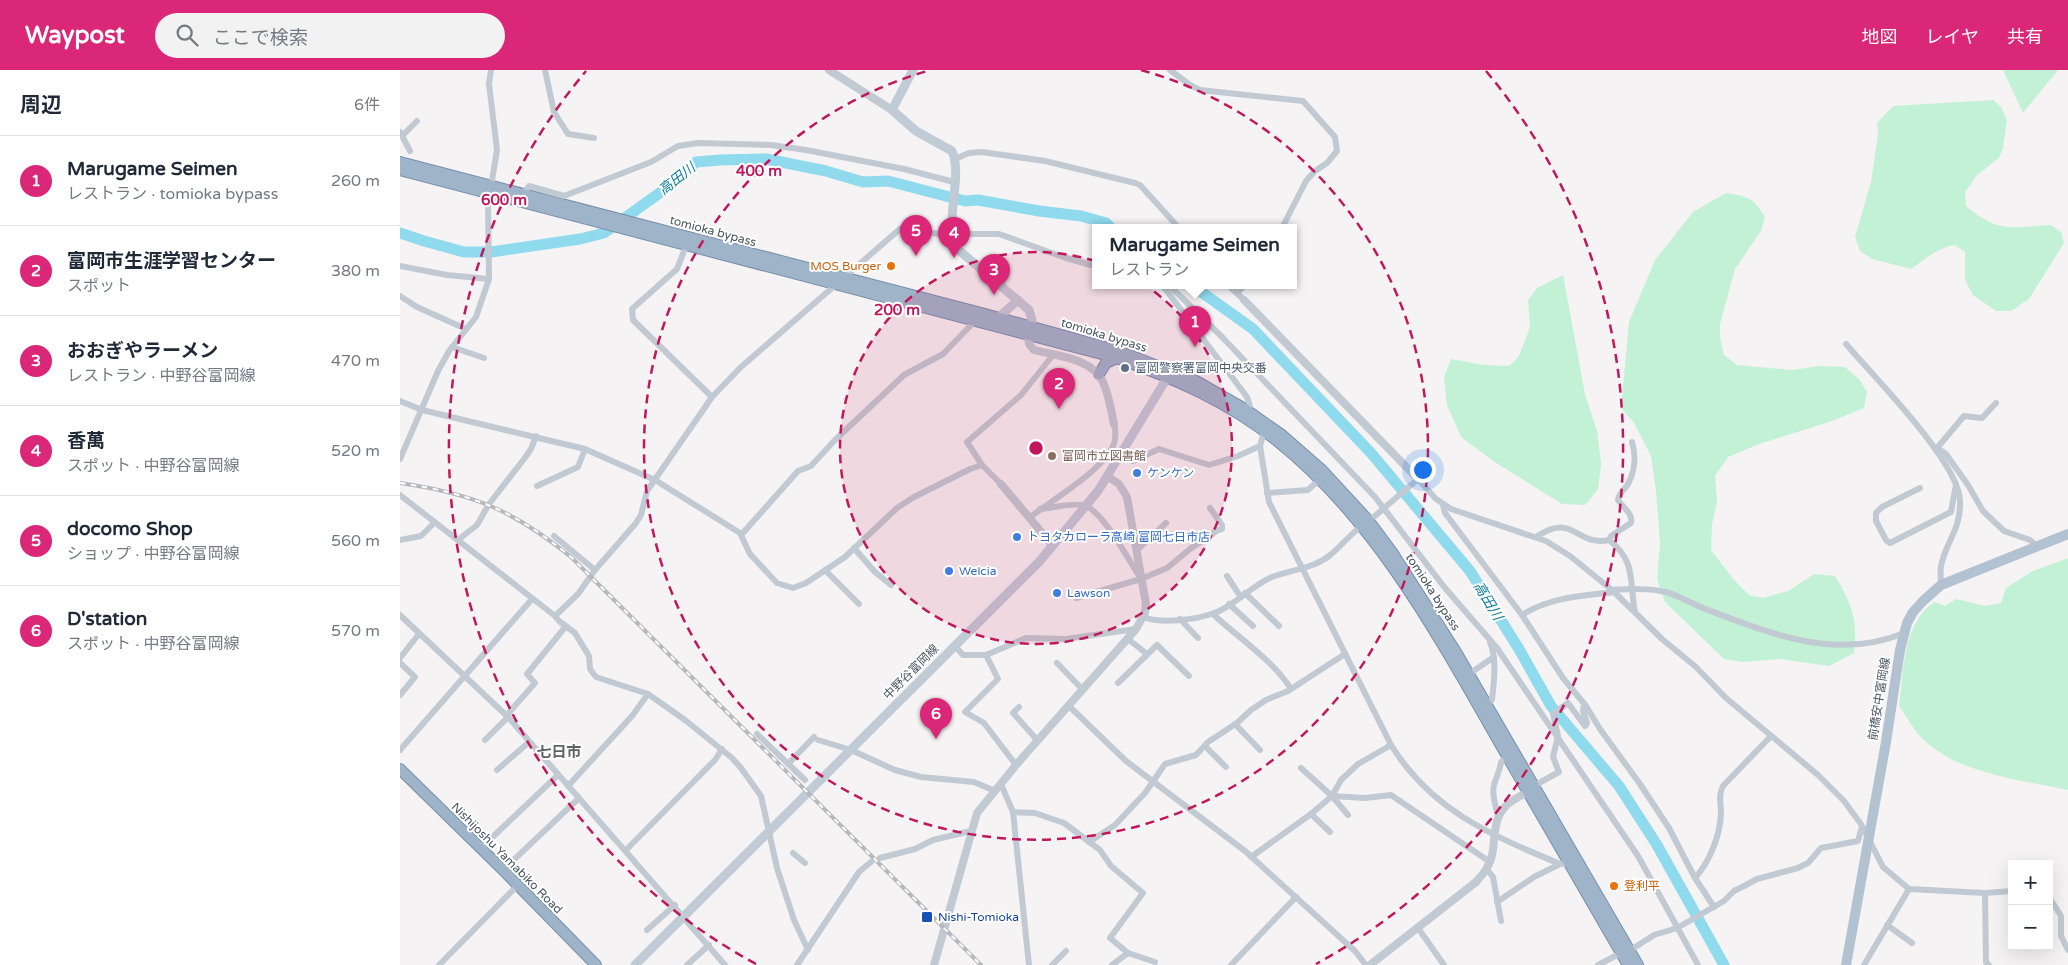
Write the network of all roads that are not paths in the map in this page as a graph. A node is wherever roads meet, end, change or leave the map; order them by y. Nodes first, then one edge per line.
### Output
1 (491, 70) edge
2 (545, 70) edge
3 (829, 70) edge
4 (914, 70) edge
5 (1170, 70) edge
6 (892, 110) junction
7 (417, 121) dead end
8 (401, 134) edge
9 (594, 138) dead end
10 (410, 151) dead end
11 (955, 158) junction
12 (400, 162) edge
13 (400, 170) edge
14 (954, 184) junction
15 (491, 191) junction
16 (525, 198) junction
17 (1175, 224) edge
18 (1284, 224) edge
19 (951, 235) junction
20 (686, 246) junction
21 (1092, 265) edge
22 (400, 266) edge
23 (489, 276) junction
24 (839, 281) junction
25 (1165, 289) edge
26 (1173, 289) edge
27 (1232, 289) edge
28 (1241, 289) edge
29 (1237, 293) junction
30 (400, 296) edge
31 (1018, 300) junction
32 (1244, 300) joint
33 (998, 318) junction
34 (975, 321) junction
35 (466, 329) junction
36 (1029, 332) junction
37 (1846, 344) dead end
38 (452, 348) junction
39 (1053, 355) junction
40 (484, 358) dead end
41 (1117, 358) junction
42 (1098, 374) junction
43 (1170, 374) junction
44 (712, 397) junction
45 (400, 401) edge
46 (1996, 403) dead end
47 (422, 410) junction
48 (1248, 411) junction
49 (1114, 424) joint
50 (1264, 431) junction
51 (400, 436) edge
52 (536, 436) junction
53 (408, 439) junction
54 (1632, 442) dead end
55 (1260, 446) junction
56 (1936, 447) junction
57 (585, 449) junction
58 (1121, 455) junction
59 (400, 459) edge
60 (982, 465) junction
61 (1107, 476) junction
62 (655, 480) junction
63 (1319, 480) junction
64 (1416, 480) junction
65 (1956, 483) junction
66 (1001, 484) joint
67 (537, 486) dead end
68 (1920, 488) dead end
69 (1267, 493) junction
70 (400, 496) edge
71 (1443, 504) junction
72 (1086, 506) junction
73 (1210, 508) dead end
74 (1384, 508) junction
75 (1040, 509) junction
76 (1029, 518) junction
77 (434, 523) junction
78 (1166, 523) dead end
79 (1364, 524) junction
80 (742, 534) junction
81 (2068, 534) edge
82 (554, 536) dead end
83 (1536, 537) junction
84 (400, 540) edge
85 (458, 540) junction
86 (1609, 540) junction
87 (1053, 546) junction
88 (2037, 546) junction
89 (854, 548) junction
90 (1137, 550) junction
91 (1302, 568) junction
92 (595, 570) junction
93 (825, 570) junction
94 (1227, 576) dead end
95 (1141, 579) junction
96 (891, 585) dead end
97 (1941, 585) junction
98 (1633, 589) junction
99 (1614, 591) junction
100 (1243, 595) junction
101 (1076, 598) dead end
102 (532, 599) junction
103 (859, 604) dead end
104 (1229, 604) junction
105 (1635, 612) junction
106 (1212, 614) junction
107 (400, 615) edge
108 (1522, 615) junction
109 (555, 616) junction
110 (1143, 617) junction
111 (1180, 619) junction
112 (566, 626) junction
113 (1253, 626) dead end
114 (1279, 626) dead end
115 (1136, 630) junction
116 (1904, 633) junction
117 (419, 634) junction
118 (1198, 638) dead end
119 (1128, 639) junction
120 (1489, 640) junction
121 (954, 646) junction
122 (1147, 654) junction
123 (1345, 654) junction
124 (986, 655) junction
125 (1494, 657) junction
126 (400, 658) edge
127 (400, 663) edge
128 (1057, 663) dead end
129 (1469, 674) junction
130 (464, 676) junction
131 (1189, 676) dead end
132 (1118, 682) dead end
133 (1291, 689) junction
134 (1083, 690) junction
135 (648, 694) junction
136 (400, 695) edge
137 (1486, 704) junction
138 (1584, 704) junction
139 (1069, 706) junction
140 (1019, 708) dead end
141 (507, 716) junction
142 (1235, 724) junction
143 (757, 734) dead end
144 (1772, 736) junction
145 (1558, 738) junction
146 (485, 740) dead end
147 (1038, 741) junction
148 (529, 742) junction
149 (1391, 745) junction
150 (1205, 746) junction
151 (722, 749) junction
152 (400, 750) edge
153 (851, 750) junction
154 (1260, 750) dead end
155 (1507, 756) junction
156 (788, 764) junction
157 (1016, 765) junction
158 (1226, 767) dead end
159 (1301, 768) dead end
160 (400, 769) edge
161 (497, 770) dead end
162 (558, 774) junction
163 (805, 780) dead end
164 (1154, 781) junction
165 (1001, 784) junction
166 (568, 786) junction
167 (1532, 790) junction
168 (994, 791) junction
169 (1332, 796) junction
170 (579, 798) junction
171 (1013, 812) junction
172 (1311, 814) junction
173 (1348, 815) dead end
174 (1498, 818) junction
175 (1862, 827) junction
176 (971, 831) junction
177 (768, 832) junction
178 (1330, 832) dead end
179 (1494, 836) junction
180 (1868, 839) junction
181 (1089, 842) junction
182 (481, 848) junction
183 (626, 850) junction
184 (793, 853) dead end
185 (1251, 857) junction
186 (880, 858) dead end
187 (870, 862) dead end
188 (805, 863) dead end
189 (1564, 864) junction
190 (1489, 865) junction
191 (504, 870) junction
192 (1696, 878) junction
193 (518, 885) junction
194 (1909, 889) junction
195 (2008, 891) edge
196 (1985, 894) junction
197 (1296, 897) junction
198 (1497, 902) junction
199 (2053, 904) edge
200 (675, 905) junction
201 (1714, 907) junction
202 (684, 916) junction
203 (1501, 921) dead end
204 (1887, 925) junction
205 (1418, 928) junction
206 (1677, 928) junction
207 (647, 930) dead end
208 (1912, 943) dead end
209 (709, 945) junction
210 (808, 950) junction
211 (2068, 950) edge
212 (1066, 951) dead end
213 (1625, 952) junction
214 (1128, 953) junction
215 (1155, 962) dead end
216 (439, 965) edge
217 (596, 965) edge
218 (635, 965) edge
219 (687, 965) edge
220 (725, 965) edge
221 (797, 965) edge
222 (934, 965) edge
223 (1029, 965) edge
224 (1052, 965) edge
225 (1112, 965) edge
226 (1231, 965) edge
227 (1368, 965) edge
228 (1444, 965) edge
229 (1598, 965) edge
230 (1628, 965) edge
231 (1638, 965) edge
232 (1698, 965) edge
233 (1846, 965) edge
234 (1864, 965) edge
235 (1989, 965) edge

1 - 15 street
2 - 9 street
3 - 6 street
4 - 6 main road
5 - 18 street
6 - 11 main road
7 - 8 street
8 - 10 street
11 - 14 main road
11 - 17 street
12 - 15 highway, tomioka bypass
13 - 15 highway, tomioka bypass
14 - 16 street
14 - 19 main road
15 - 16 highway, tomioka bypass
15 - 23 street
16 - 20 highway, tomioka bypass
16 - 24 highway, tomioka bypass
19 - 21 street
19 - 24 street
19 - 31 main road
20 - 24 highway, tomioka bypass
20 - 44 street
22 - 23 street
23 - 35 street
24 - 33 highway, tomioka bypass
24 - 34 highway, tomioka bypass
24 - 44 street
25 - 48 street
26 - 74 street
27 - 29 street
28 - 29 street
29 - 32 street
30 - 35 street
31 - 33 main road
31 - 36 main road
32 - 64 street
33 - 36 highway, tomioka bypass
34 - 36 highway, tomioka bypass
34 - 80 street
35 - 38 street
36 - 39 street
36 - 41 highway, tomioka bypass
36 - 43 highway, tomioka bypass
37 - 56 street
38 - 40 street
38 - 47 street
39 - 42 street
39 - 60 street
41 - 42 highway
41 - 43 highway, tomioka bypass
42 - 49 street
43 - 48 highway, tomioka bypass
43 - 50 highway, tomioka bypass
43 - 58 main road, 中野谷富岡線
44 - 62 street
45 - 47 street
46 - 56 street
47 - 52 street
47 - 53 street
48 - 79 highway, tomioka bypass
49 - 75 street
50 - 55 street
50 - 63 highway, tomioka bypass
51 - 53 street
52 - 57 street
52 - 85 street
53 - 59 street
54 - 86 street
55 - 58 street
55 - 69 street
56 - 65 street
56 - 88 street
57 - 62 street
57 - 67 street
58 - 61 main road, 中野谷富岡線
60 - 66 street
60 - 89 street
61 - 72 main road, 中野谷富岡線
61 - 90 street
62 - 80 street
62 - 92 street
63 - 69 street
63 - 79 highway, tomioka bypass
64 - 71 street
64 - 74 street
65 - 68 street
65 - 97 street
66 - 76 street
69 - 91 street
70 - 77 street
71 - 83 street
71 - 108 street
72 - 75 street
72 - 87 main road, 中野谷富岡線
72 - 95 street
73 - 95 street
74 - 79 street
74 - 120 street
75 - 76 street
76 - 87 street
77 - 84 street
77 - 85 street
78 - 90 street
79 - 91 street
79 - 129 highway, tomioka bypass
79 - 155 highway, tomioka bypass
80 - 93 street
81 - 88 main road, 前橋安中富岡線
82 - 92 street
83 - 86 street
83 - 99 street
85 - 102 street
86 - 98 street
87 - 121 main road, 中野谷富岡線
88 - 97 main road, 前橋安中富岡線
89 - 93 street
89 - 96 street
90 - 95 street
91 - 100 street
91 - 123 street
92 - 109 street
93 - 103 street
94 - 100 street
95 - 101 street
95 - 110 street
97 - 116 main road, 前橋安中富岡線
98 - 99 street
98 - 105 street
98 - 116 street
99 - 105 street
99 - 108 street
100 - 104 street
100 - 114 street
102 - 109 street
102 - 130 street
104 - 106 street
104 - 113 street
105 - 144 street
106 - 111 street
106 - 133 street
107 - 117 street
108 - 138 street
109 - 112 street
110 - 111 street
110 - 115 street
111 - 118 street
112 - 135 street
112 - 141 street
115 - 119 street
115 - 124 street
116 - 180 main road, 前橋安中富岡線
117 - 126 street
117 - 130 street
119 - 122 street
119 - 134 street
120 - 125 street
120 - 145 street
121 - 124 street
121 - 153 main road, 中野谷富岡線
122 - 131 street
122 - 132 street
123 - 133 street
123 - 149 street
124 - 157 street
125 - 129 street
125 - 137 street
127 - 136 street
128 - 134 street
129 - 137 highway, tomioka bypass
130 - 141 street
130 - 152 street
133 - 142 street
134 - 139 street
135 - 151 street
135 - 166 street
137 - 167 highway, tomioka bypass
138 - 145 street
138 - 192 street
139 - 147 street
139 - 164 street
140 - 147 street
141 - 146 street
141 - 148 street
142 - 150 street
142 - 154 street
143 - 156 street
144 - 175 street
144 - 192 street
145 - 167 street
145 - 206 street
147 - 157 street
148 - 161 street
148 - 162 street
149 - 169 street
149 - 179 street
150 - 158 street
150 - 164 street
151 - 177 street
151 - 183 street
153 - 156 street
153 - 168 street
153 - 177 main road, 中野谷富岡線
155 - 167 highway, tomioka bypass
155 - 174 street
156 - 163 street
157 - 165 street
159 - 169 street
160 - 182 highway, Nishijoshu Yamabiko Road
162 - 166 street
162 - 182 street
164 - 181 street
164 - 185 street
165 - 168 street
165 - 171 street
166 - 170 street
167 - 174 street
167 - 189 highway, tomioka bypass
167 - 213 highway, tomioka bypass
168 - 176 street
169 - 172 street
169 - 173 street
169 - 190 street
170 - 183 street
170 - 191 street
171 - 181 street
171 - 223 street
172 - 178 street
172 - 185 street
174 - 179 street
175 - 180 street
175 - 201 street
176 - 186 street
176 - 222 street
177 - 202 main road, 中野谷富岡線
177 - 210 street
179 - 189 street
179 - 190 street
180 - 194 street
180 - 233 main road, 前橋安中富岡線
181 - 214 street
182 - 191 highway, Nishijoshu Yamabiko Road
183 - 200 street
184 - 188 street
185 - 197 street
187 - 210 street
189 - 198 street
189 - 213 highway, tomioka bypass
190 - 198 street
190 - 205 street
191 - 193 highway, Nishijoshu Yamabiko Road
192 - 201 street
193 - 216 street
193 - 217 highway, Nishijoshu Yamabiko Road
194 - 196 street
194 - 204 street
195 - 196 street
196 - 235 street
197 - 226 street
197 - 227 street
198 - 203 street
199 - 211 street
200 - 202 street
200 - 207 street
201 - 206 street
202 - 209 street
202 - 218 main road, 中野谷富岡線
204 - 208 street
204 - 234 street
205 - 227 street
205 - 228 street
206 - 213 street
206 - 232 street
209 - 219 street
209 - 220 street
210 - 221 street
212 - 224 street
213 - 229 street
213 - 230 highway, tomioka bypass
213 - 231 highway, tomioka bypass
214 - 215 street
214 - 225 street

